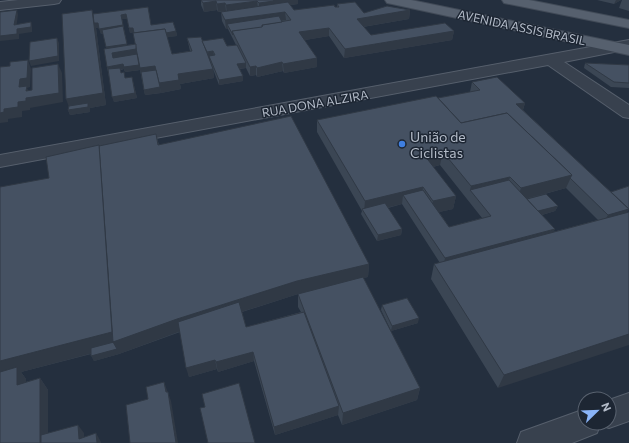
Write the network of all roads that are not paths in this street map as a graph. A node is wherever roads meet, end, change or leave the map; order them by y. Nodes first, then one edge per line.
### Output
1 (54, 0) edge
2 (392, 0) edge
3 (509, 0) edge
4 (0, 6) edge
5 (629, 24) edge
6 (625, 47) edge
7 (551, 60) junction
8 (629, 113) edge
9 (0, 161) edge
10 (629, 407) edge
11 (617, 411) edge
12 (577, 426) edge
13 (532, 443) edge

1 - 4 street
2 - 6 main road, AVENIDA ASSIS BRASIL
3 - 5 main road, AVENIDA ASSIS BRASIL
6 - 7 street, RUA DONA ALZIRA
7 - 8 street
7 - 9 street, RUA DONA ALZIRA
10 - 11 street
12 - 13 street

